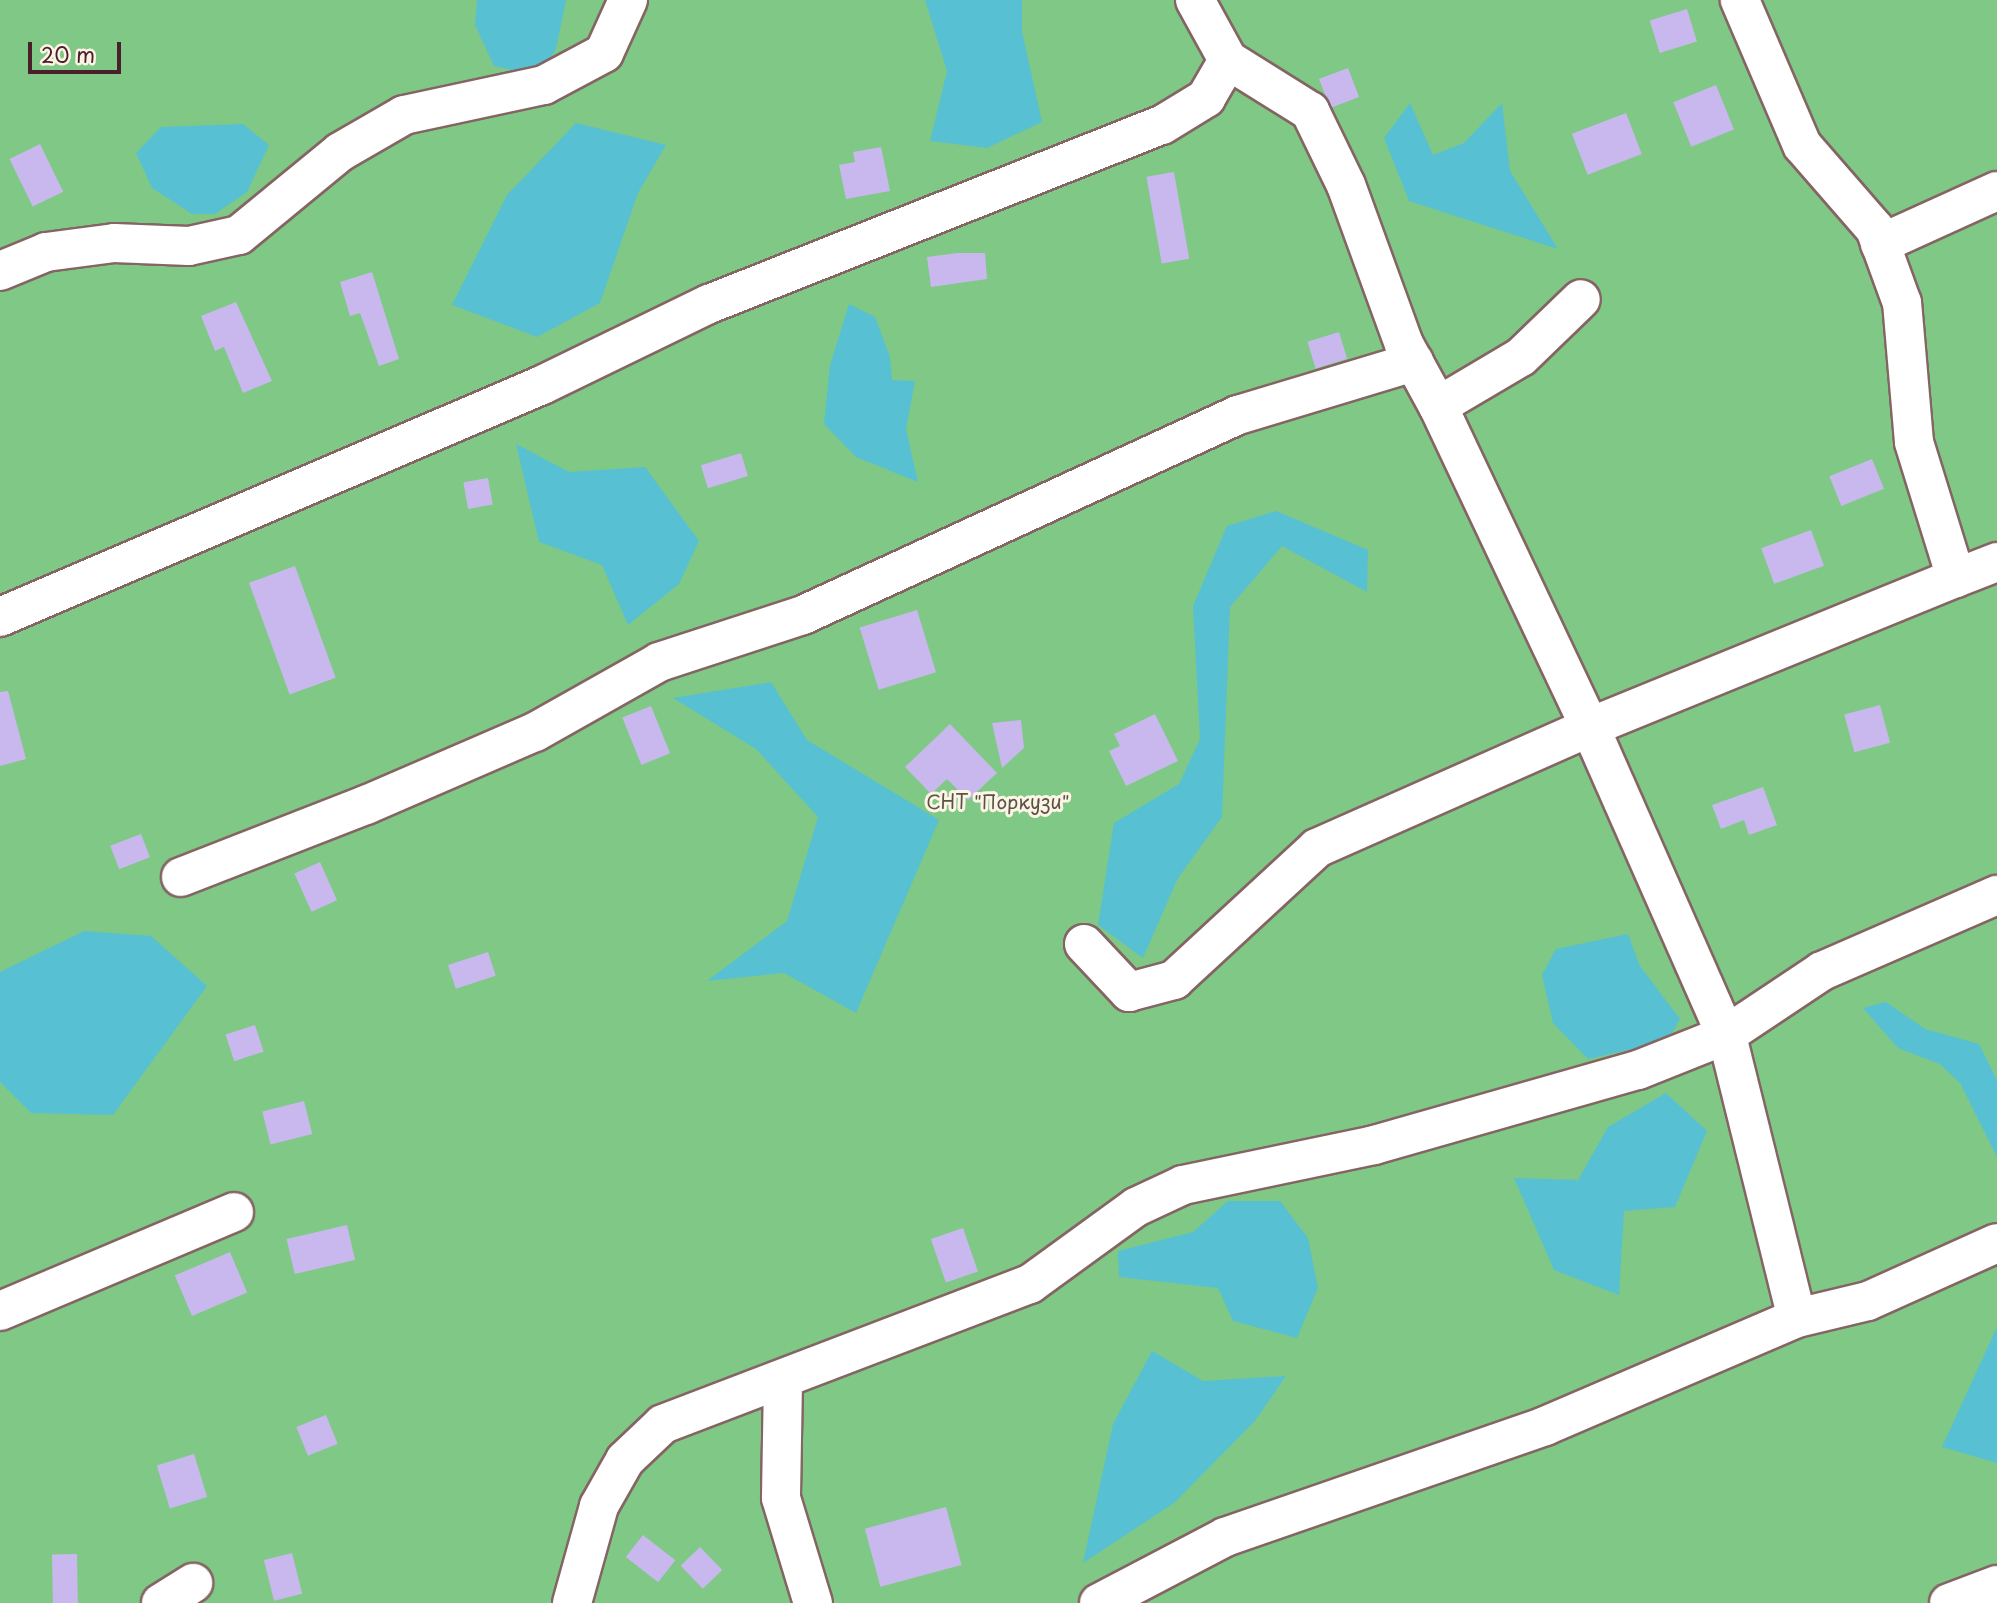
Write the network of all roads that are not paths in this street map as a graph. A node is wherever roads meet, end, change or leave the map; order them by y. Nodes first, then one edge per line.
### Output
1 (628, 0) edge
2 (1195, 0) edge
3 (1740, 0) edge
4 (1228, 60) junction
5 (1997, 191) edge
6 (1880, 244) junction
7 (0, 271) edge
8 (1581, 299) dead end
9 (1414, 362) junction
10 (1438, 406) junction
11 (1997, 562) edge
12 (1956, 579) junction
13 (0, 617) edge
14 (1590, 727) junction
15 (181, 877) dead end
16 (1997, 895) edge
17 (1084, 943) dead end
18 (1726, 1035) junction
19 (234, 1212) dead end
20 (1997, 1243) edge
21 (0, 1311) edge
22 (1797, 1318) junction
23 (783, 1381) junction
24 (193, 1583) dead end
25 (1997, 1585) edge
26 (161, 1603) edge
27 (572, 1603) edge
28 (813, 1603) edge
29 (1099, 1603) edge
30 (1949, 1603) edge

1 - 7 street
2 - 4 street
3 - 6 street
4 - 9 street
4 - 13 street
5 - 6 street
6 - 12 street
8 - 10 street
9 - 10 street
9 - 15 street
10 - 14 street
11 - 12 street
12 - 14 street
14 - 17 street
14 - 18 street
16 - 18 street
18 - 22 street
18 - 23 street
19 - 21 street
20 - 22 street
22 - 29 street
23 - 27 street
23 - 28 street
24 - 26 street
25 - 30 street

